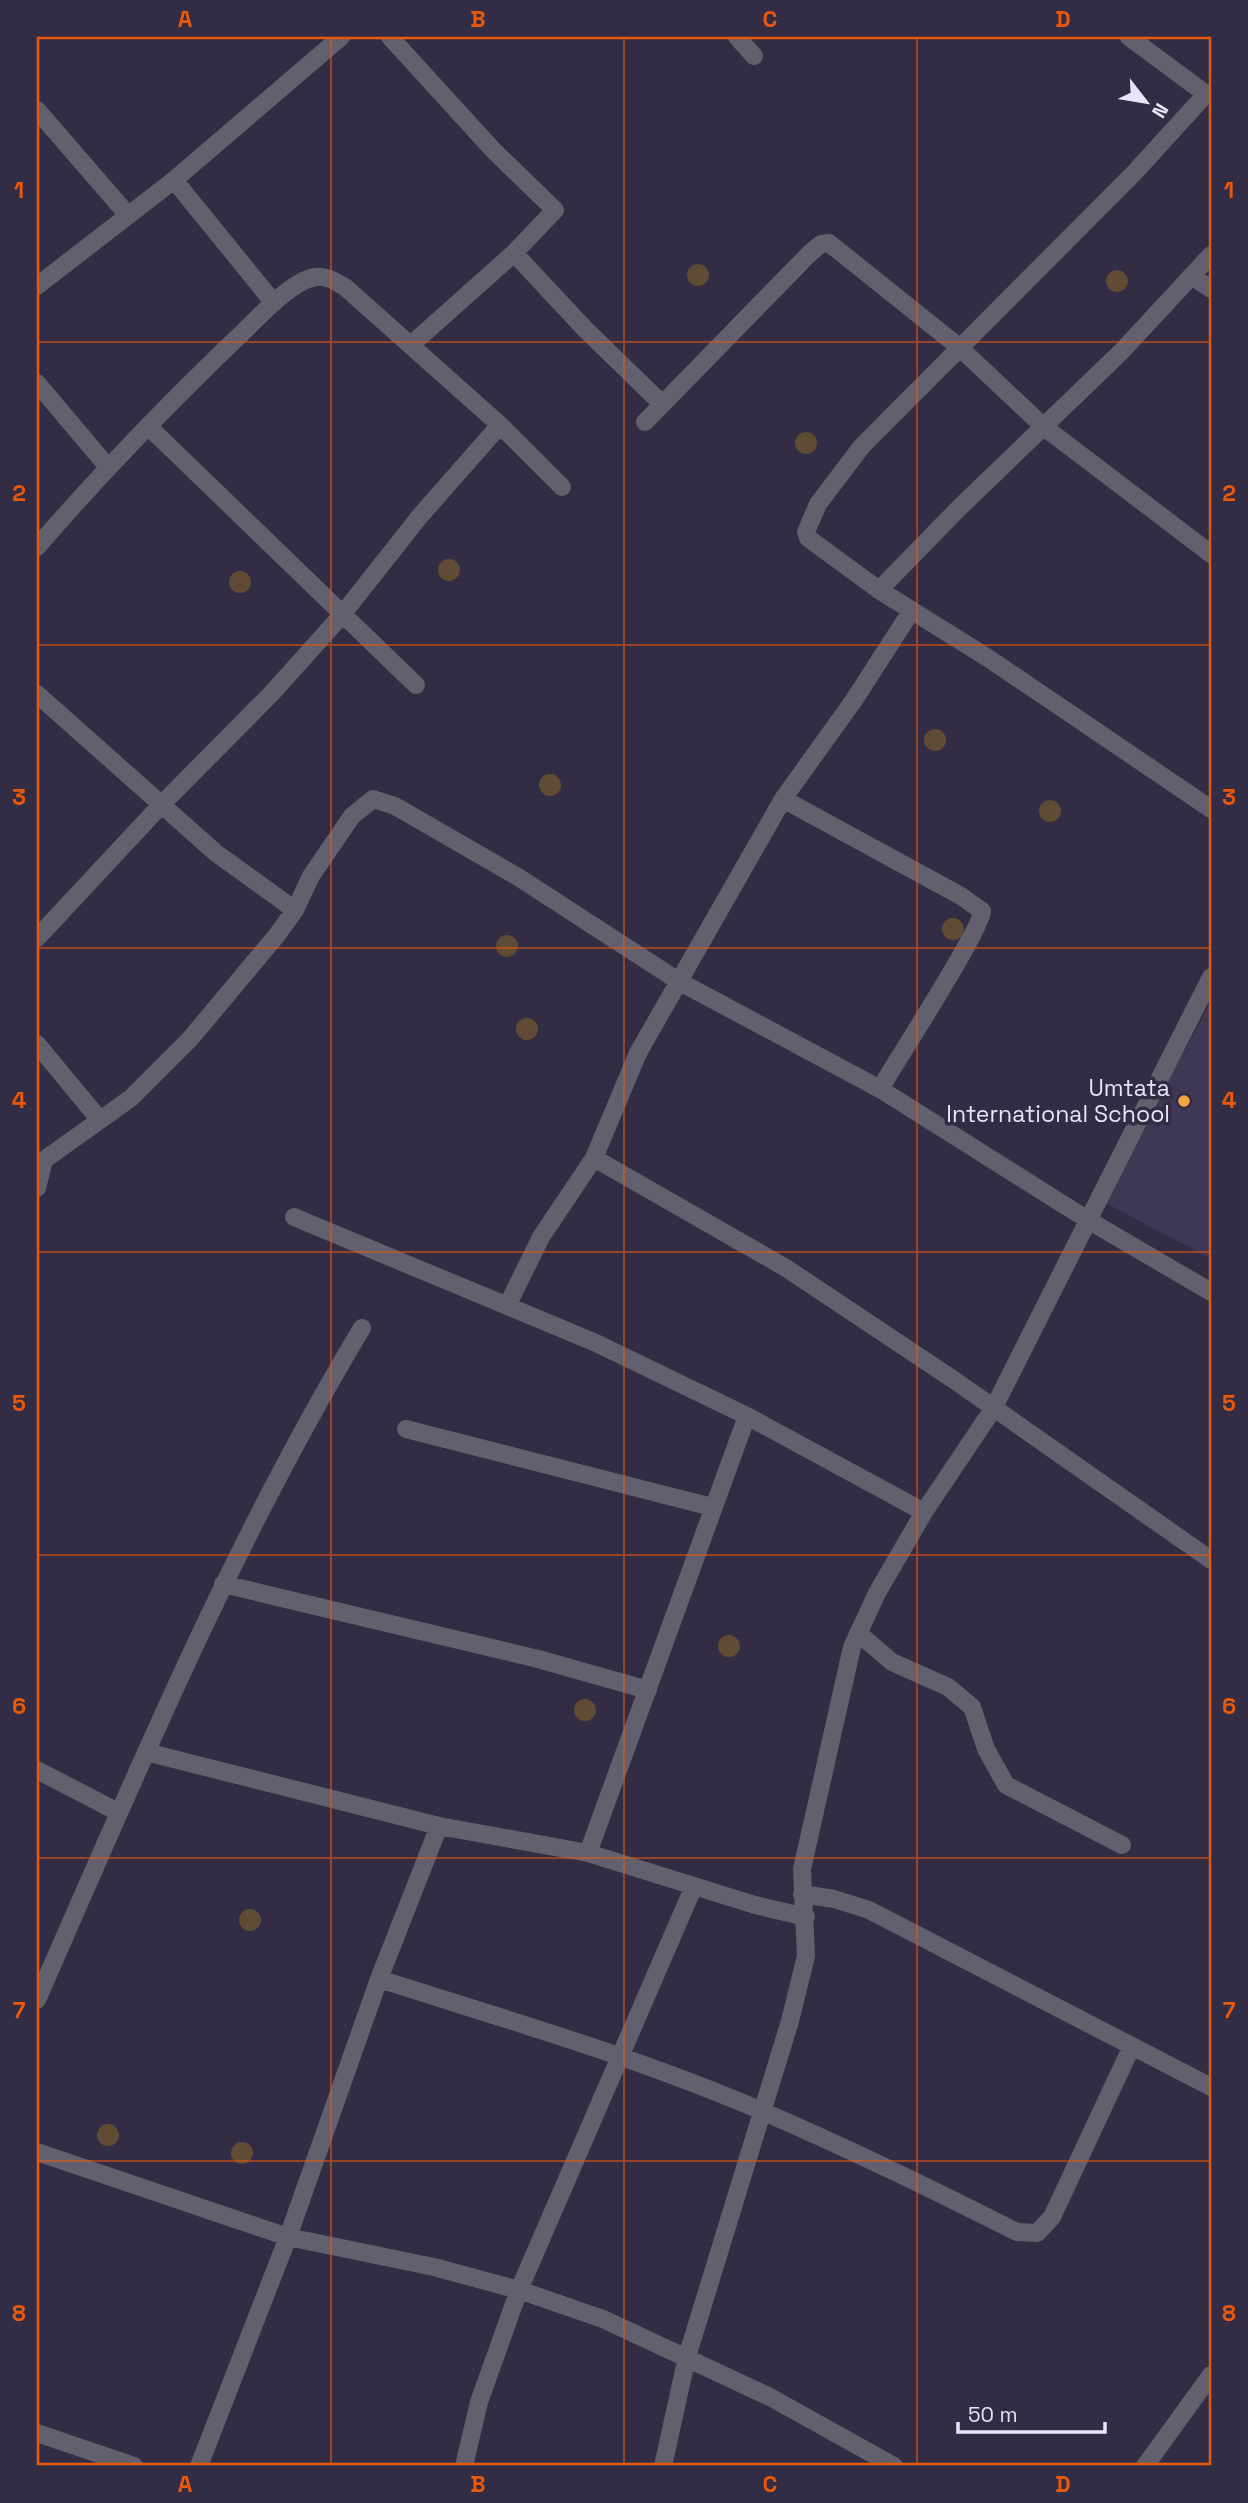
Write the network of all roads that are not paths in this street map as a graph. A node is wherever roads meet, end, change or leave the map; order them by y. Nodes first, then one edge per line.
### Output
1 (341, 37) edge
2 (390, 37) edge
3 (737, 37) edge
4 (1129, 37) edge
5 (754, 56) dead end
6 (1208, 94) edge
7 (37, 110) edge
8 (174, 180) junction
9 (127, 214) junction
10 (514, 253) junction
11 (1211, 255) edge
12 (1191, 276) junction
13 (37, 286) edge
14 (1211, 289) edge
15 (274, 303) junction
16 (412, 344) junction
17 (959, 347) junction
18 (37, 383) edge
19 (662, 404) junction
20 (645, 422) dead end
21 (500, 425) junction
22 (149, 427) junction
23 (1044, 428) junction
24 (107, 466) junction
25 (562, 487) dead end
26 (37, 547) edge
27 (1211, 554) edge
28 (879, 590) junction
29 (912, 610) junction
30 (341, 616) junction
31 (416, 685) dead end
32 (37, 694) edge
33 (783, 799) junction
34 (162, 804) junction
35 (1211, 809) edge
36 (295, 910) junction
37 (37, 938) edge
38 (1211, 977) edge
39 (680, 982) junction
40 (37, 1044) edge
41 (880, 1088) junction
42 (99, 1119) junction
43 (594, 1158) junction
44 (40, 1159) edge
45 (37, 1188) edge
46 (294, 1217) dead end
47 (1087, 1220) junction
48 (1211, 1292) edge
49 (507, 1306) junction
50 (362, 1328) dead end
51 (993, 1409) junction
52 (747, 1416) junction
53 (406, 1429) dead end
54 (712, 1507) junction
55 (924, 1512) junction
56 (1211, 1560) edge
57 (223, 1584) junction
58 (858, 1633) junction
59 (648, 1690) junction
60 (146, 1752) junction
61 (37, 1770) edge
62 (118, 1812) junction
63 (439, 1826) junction
64 (1122, 1845) dead end
65 (588, 1853) junction
66 (694, 1886) junction
67 (802, 1894) junction
68 (806, 1917) junction
69 (379, 1979) junction
70 (37, 2000) edge
71 (1131, 2048) junction
72 (618, 2056) junction
73 (1211, 2087) edge
74 (762, 2111) junction
75 (37, 2152) edge
76 (288, 2237) junction
77 (519, 2290) junction
78 (687, 2357) junction
79 (1211, 2375) edge
80 (37, 2433) edge
81 (134, 2466) edge
82 (199, 2466) edge
83 (464, 2466) edge
84 (663, 2466) edge
85 (894, 2466) edge
86 (1145, 2466) edge

1 - 8 street
2 - 10 street
3 - 5 street
4 - 6 street
6 - 17 street
7 - 9 street
8 - 9 street
8 - 15 street
9 - 13 street
10 - 16 street
10 - 19 street
11 - 12 street
12 - 14 street
12 - 23 street
15 - 16 street
15 - 22 street
16 - 21 street
17 - 19 street
17 - 23 street
17 - 28 street
18 - 24 street
19 - 20 street
21 - 25 street
21 - 30 street
22 - 24 street
22 - 30 street
23 - 27 street
23 - 28 street
24 - 26 street
28 - 29 street
29 - 33 street
29 - 35 street
30 - 31 street
30 - 34 street
32 - 34 street
33 - 39 street
33 - 41 street
34 - 36 street
34 - 37 street
36 - 39 street
36 - 42 street
38 - 47 street
39 - 41 street
39 - 43 street
40 - 42 street
41 - 47 street
42 - 44 street
43 - 49 street
43 - 51 street
44 - 45 street
46 - 49 street
47 - 48 street
47 - 51 street
49 - 52 street
50 - 57 street
51 - 55 street
51 - 56 street
52 - 54 street
52 - 55 street
53 - 54 street
54 - 59 street
55 - 58 street
57 - 59 street
57 - 60 street
58 - 64 street
58 - 67 street
59 - 65 street
60 - 62 street
60 - 63 street
61 - 62 street
62 - 70 street
63 - 65 street
63 - 69 street
65 - 66 street
66 - 68 street
66 - 72 street
67 - 68 street
67 - 71 street
68 - 74 street
69 - 72 street
69 - 76 street
71 - 73 street
71 - 74 street
72 - 74 street
72 - 77 street
74 - 78 street
75 - 76 street
76 - 77 street
76 - 82 street
77 - 78 street
77 - 83 street
78 - 84 street
78 - 85 street
79 - 86 street
80 - 81 street

